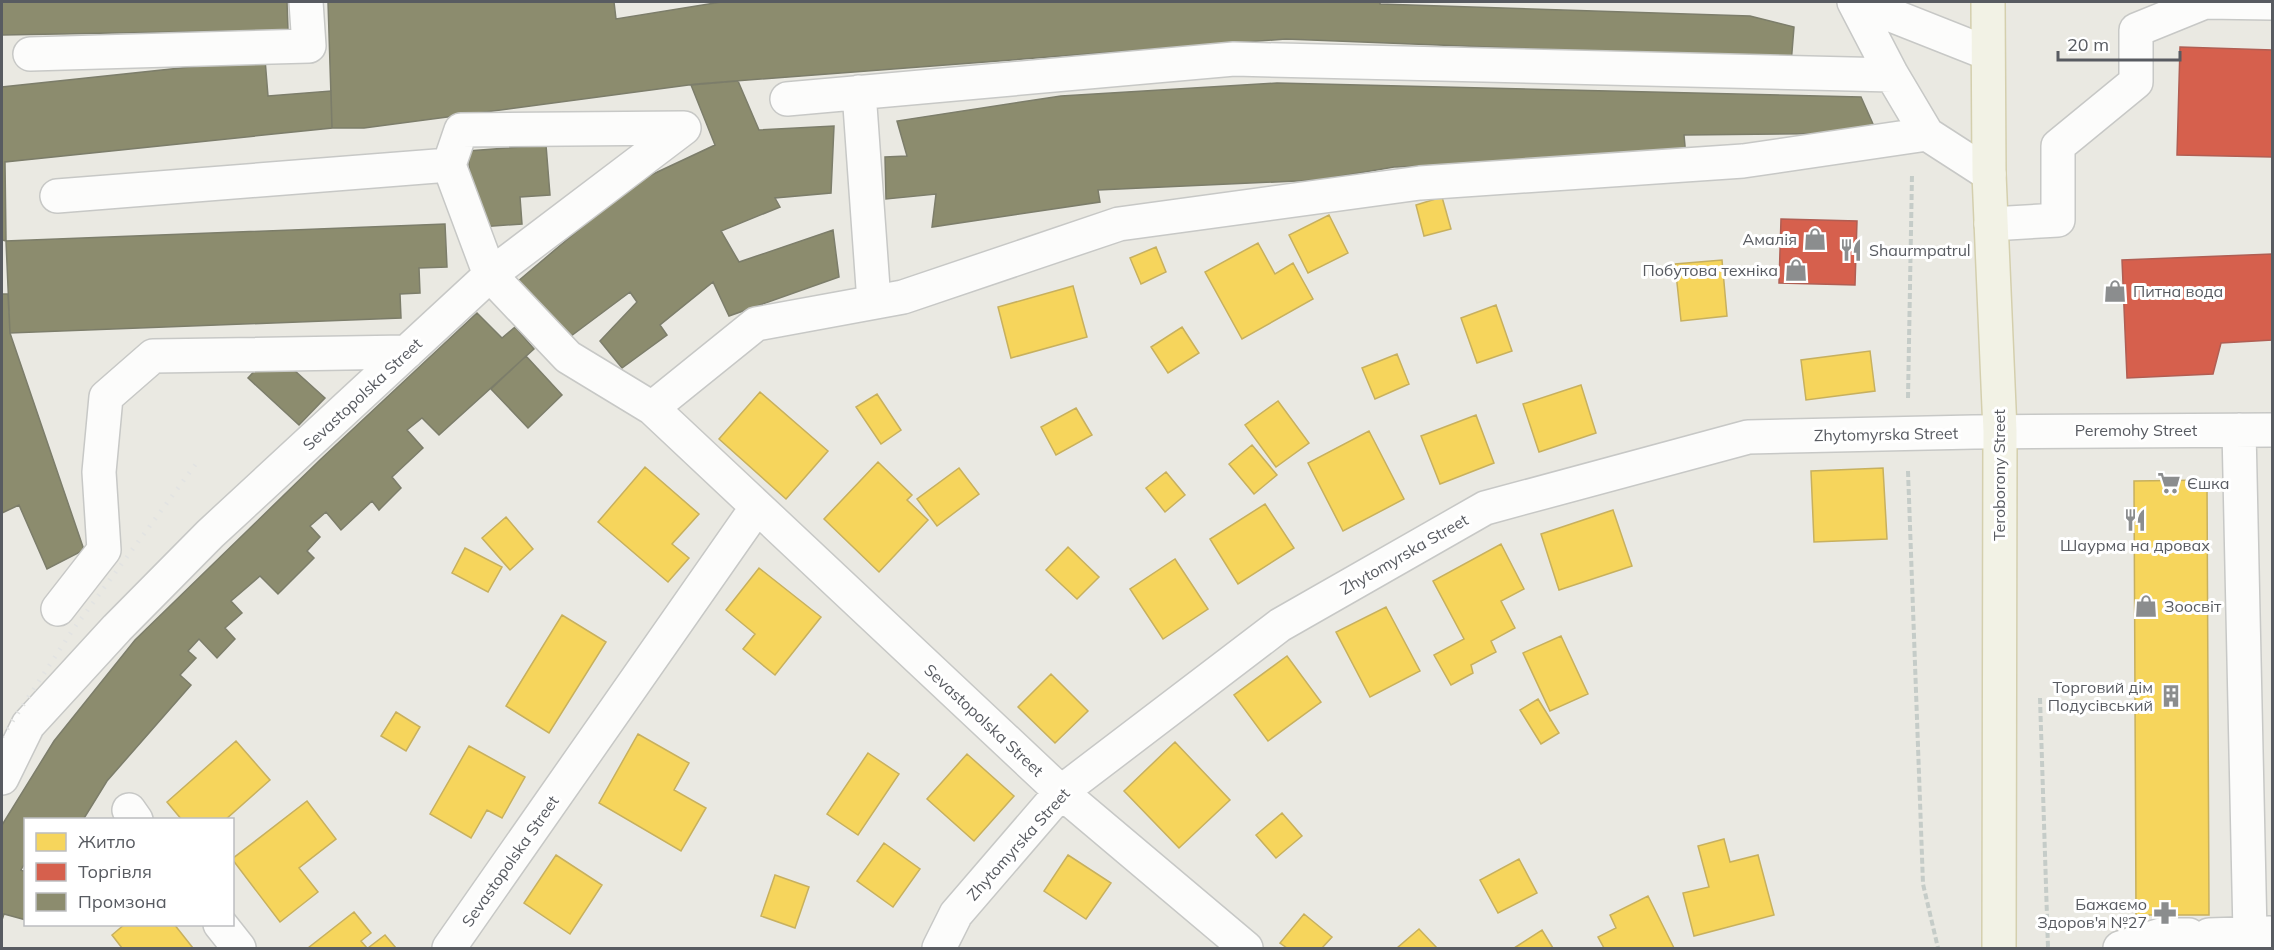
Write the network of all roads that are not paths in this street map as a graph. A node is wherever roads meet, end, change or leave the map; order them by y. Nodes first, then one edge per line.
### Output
1 (306, 2) edge
2 (1856, 2) edge
3 (1988, 2) edge
4 (2272, 3) edge
5 (1987, 53) junction
6 (30, 54) dead end
7 (1892, 75) junction
8 (859, 92) junction
9 (787, 99) dead end
10 (1927, 134) junction
11 (449, 165) junction
12 (1989, 174) junction
13 (57, 196) dead end
14 (1991, 224) junction
15 (490, 275) junction
16 (874, 302) junction
17 (407, 352) junction
18 (652, 408) junction
19 (2239, 430) junction
20 (2272, 430) edge
21 (2000, 431) junction
22 (757, 507) junction
23 (57, 609) dead end
24 (2, 778) edge
25 (1061, 792) junction
26 (222, 926) edge
27 (2261, 933) edge
28 (239, 948) edge
29 (448, 948) edge
30 (939, 948) edge
31 (1246, 948) edge
32 (1999, 948) edge
33 (2120, 948) edge

1 - 6 street
2 - 5 street
2 - 7 street
3 - 5 main road, Teroborony Street
4 - 14 street
5 - 12 main road, Teroborony Street
7 - 8 street
7 - 10 street
8 - 9 street
8 - 16 street
10 - 12 street
10 - 16 street
11 - 13 street
11 - 15 street
11 - 15 street
12 - 14 main road, Teroborony Street
14 - 21 main road, Teroborony Street
15 - 17 street, Sevastopolska Street
15 - 18 street, Sevastopolska Street
16 - 18 street
17 - 23 street
17 - 24 street, Sevastopolska Street
18 - 22 street, Sevastopolska Street
19 - 20 street, Peremohy Street
19 - 21 street, Peremohy Street
19 - 27 street
21 - 25 street, Zhytomyrska Street
21 - 32 main road, Teroborony Street
22 - 25 street, Sevastopolska Street
22 - 29 street, Sevastopolska Street
25 - 30 street, Zhytomyrska Street
25 - 31 street, Sevastopolska Street
26 - 28 street
27 - 33 street

